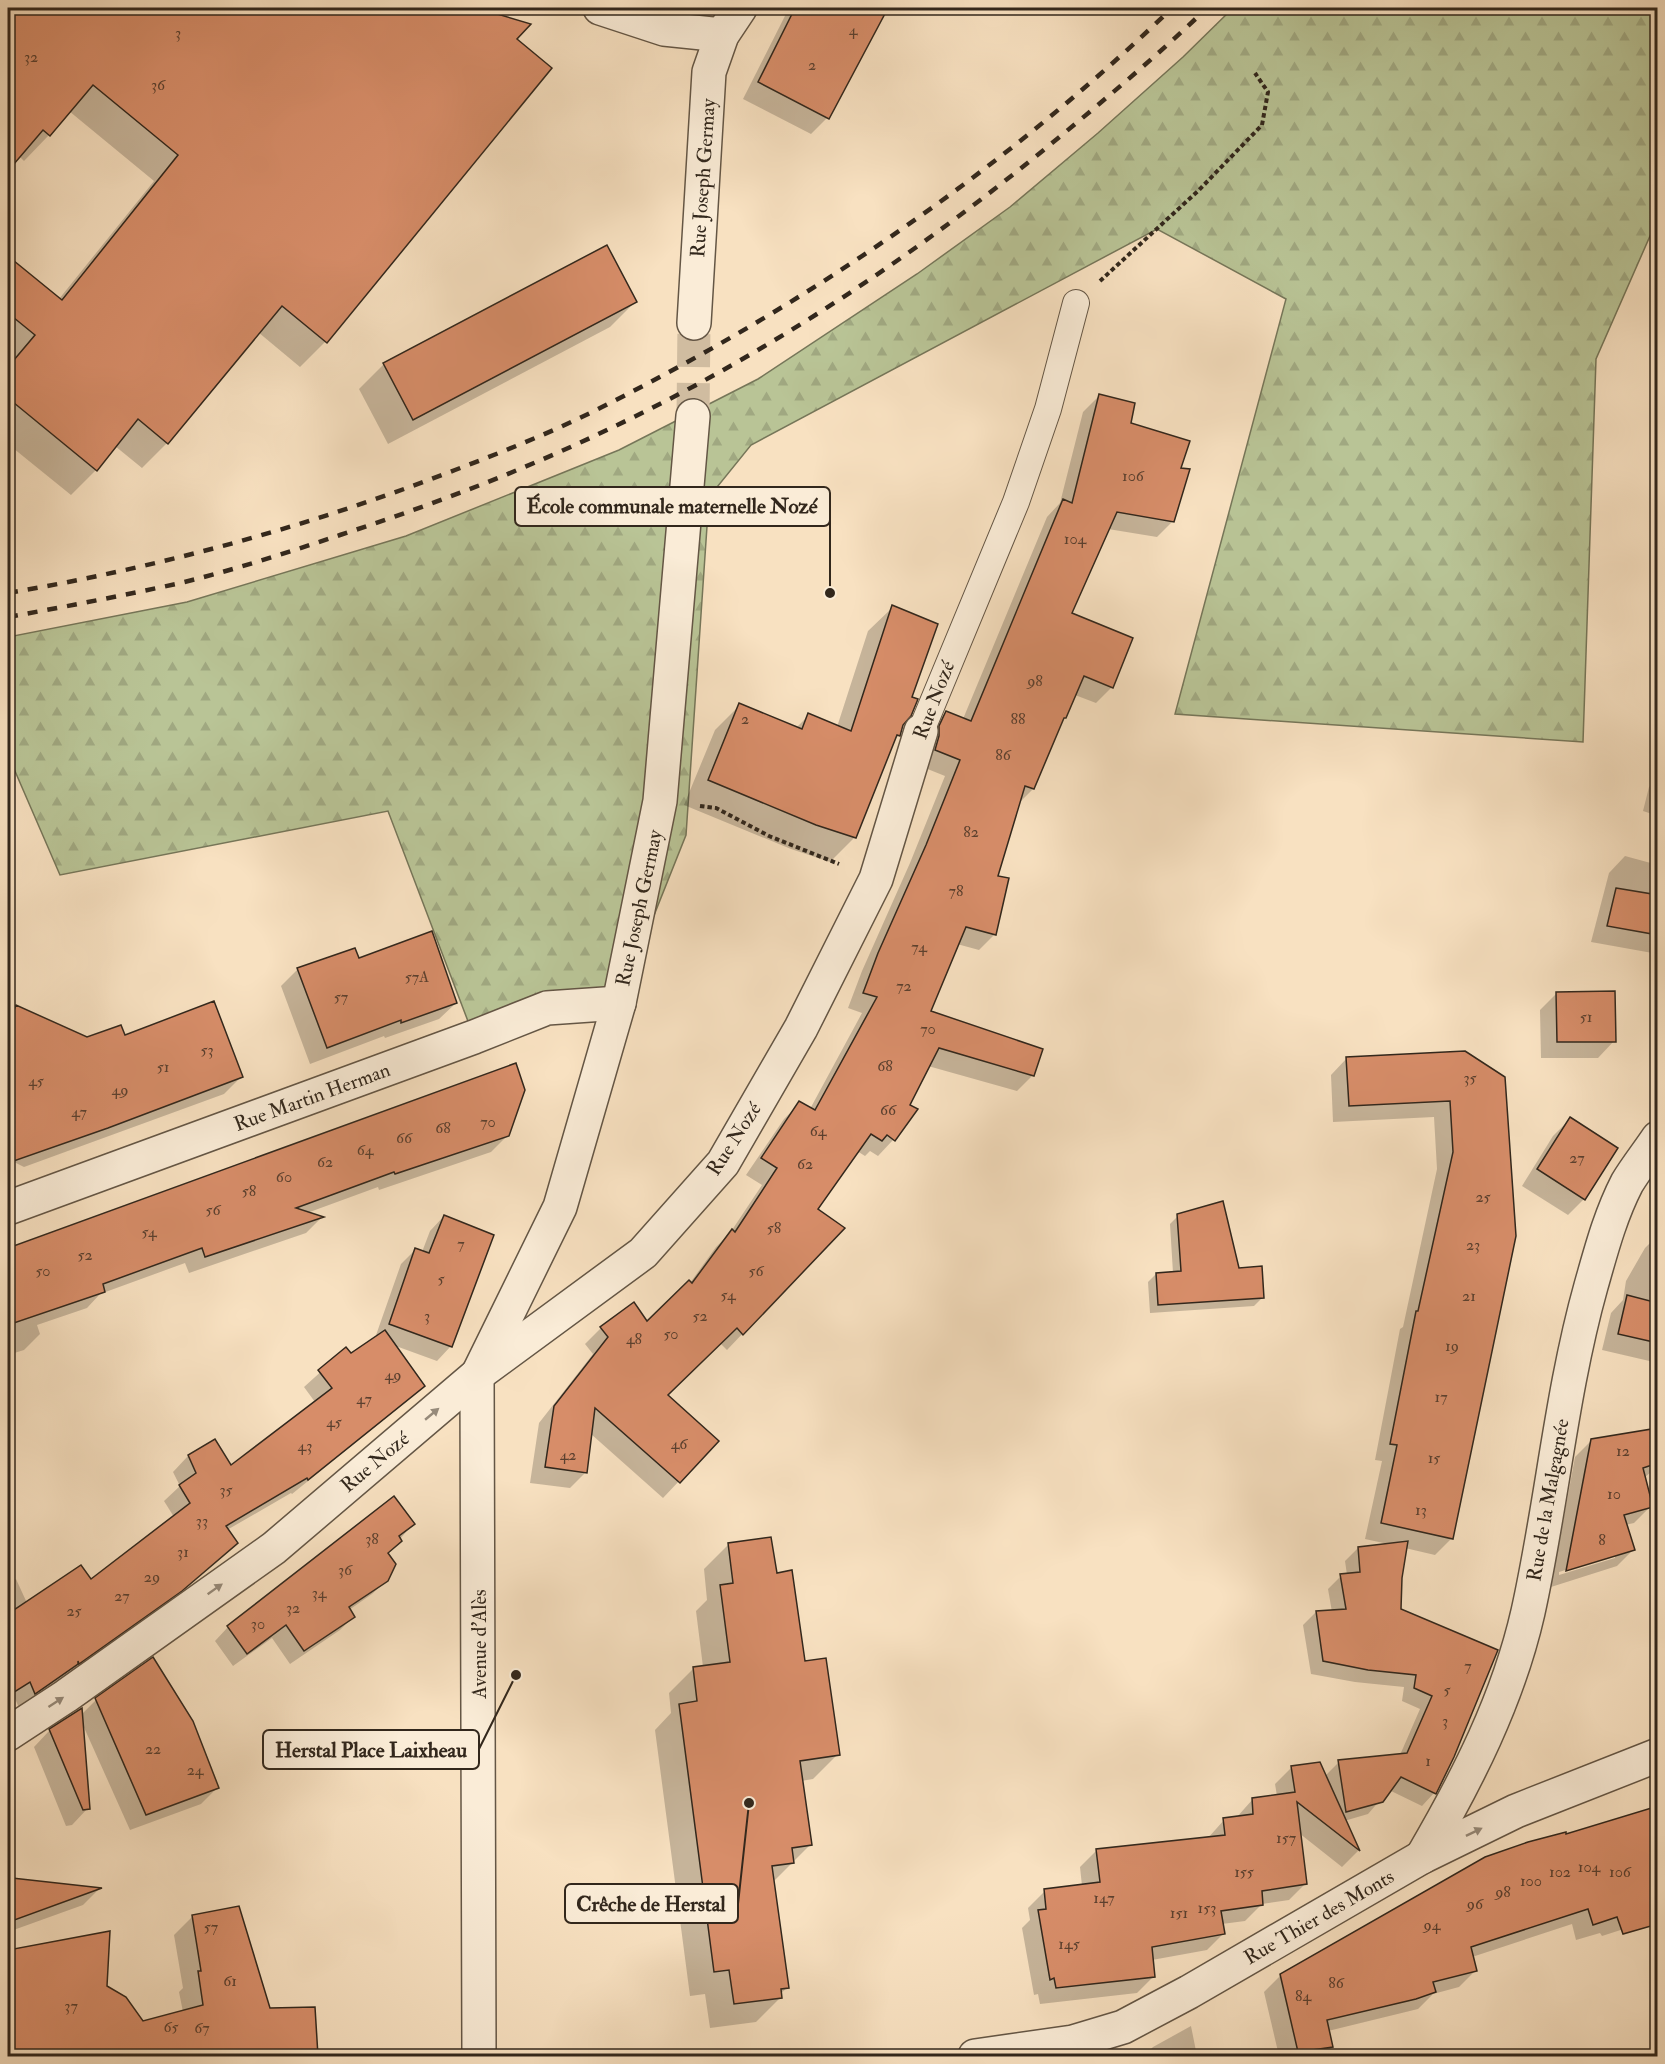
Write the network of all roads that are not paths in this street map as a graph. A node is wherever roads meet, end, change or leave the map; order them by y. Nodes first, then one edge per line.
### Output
1 (600, 8) edge
2 (740, 8) edge
3 (718, 21) edge
4 (1076, 303) road end
5 (693, 323) tunnel mouth
6 (693, 416) tunnel mouth
7 (921, 731) joint
8 (619, 1003) junction
9 (1658, 1138) edge
10 (8, 1208) edge
11 (477, 1375) junction
12 (8, 1734) edge
13 (1658, 1755) edge
14 (1422, 1857) junction
15 (1073, 2049) edge
16 (480, 2056) edge
17 (975, 2056) edge

1 - 3 street
2 - 3 street, Rue Joseph Germay
3 - 5 street, Rue Joseph Germay
4 - 7 lane, Rue Nozé
6 - 8 street, Rue Joseph Germay
7 - 11 street, Rue Nozé
8 - 10 street, Rue Martin Herman
8 - 11 street, Rue Joseph Germay
9 - 14 street, Rue de la Malgagnée
12 -> 11 street, Rue Nozé
11 - 16 street, Avenue d'Alès
14 -> 13 street, Rue Thier des Monts
14 - 15 street, Rue Thier des Monts
15 - 17 street, Rue Thier des Monts

